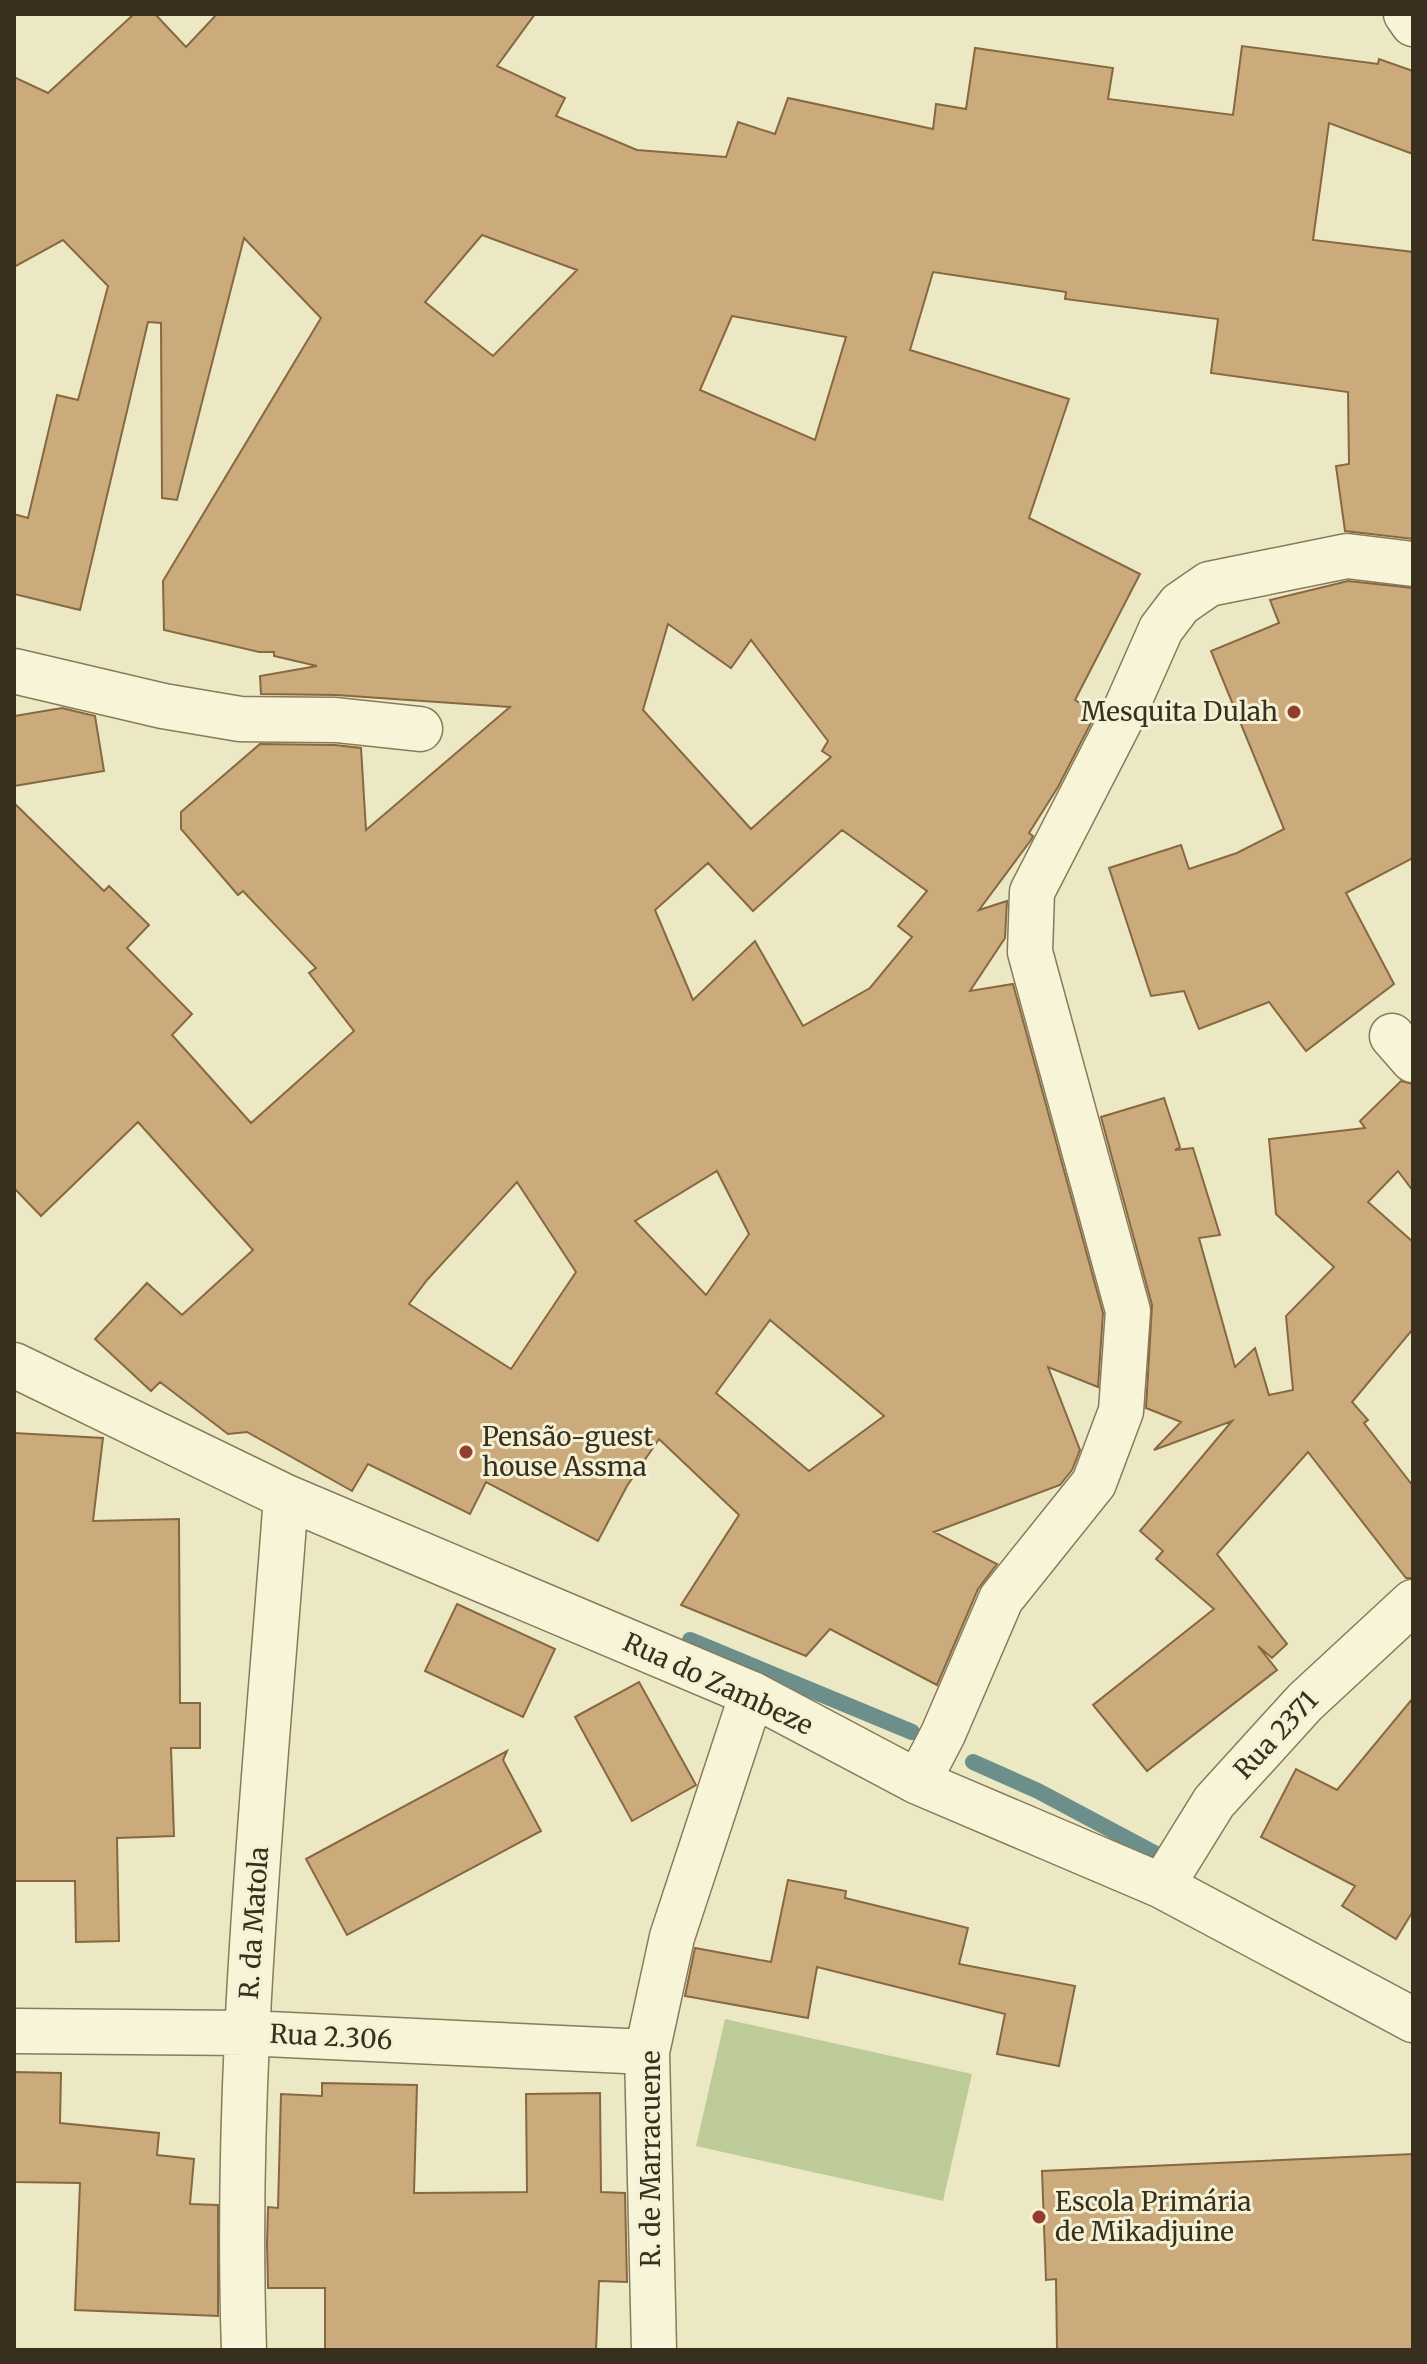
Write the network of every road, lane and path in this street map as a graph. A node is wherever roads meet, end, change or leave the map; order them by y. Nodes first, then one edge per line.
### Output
1 (1406, 14) edge
2 (1413, 24) edge
3 (1413, 564) edge
4 (14, 671) edge
5 (420, 729) dead end
6 (14, 1365) edge
7 (286, 1497) junction
8 (1413, 1602) edge
9 (752, 1694) junction
10 (918, 1782) junction
11 (1162, 1886) junction
12 (1413, 2020) edge
13 (14, 2031) edge
14 (246, 2033) junction
15 (647, 2052) junction
16 (244, 2350) edge
17 (654, 2350) edge

1 - 2 street
3 - 10 street
4 - 5 street
6 - 7 street, Rua do Zambeze
7 - 9 street, Rua do Zambeze
7 - 14 street, R. da Matola
8 - 11 street, Rua 2371
9 - 10 street, Rua do Zambeze
9 - 15 street, R. de Marracuene
10 - 11 street, Rua do Zambeze
11 - 12 street, Rua do Zambeze
13 - 14 street, Rua 2.306
14 - 15 street, Rua 2.306
14 - 16 street, R. da Matola
15 - 17 street, R. de Marracuene

